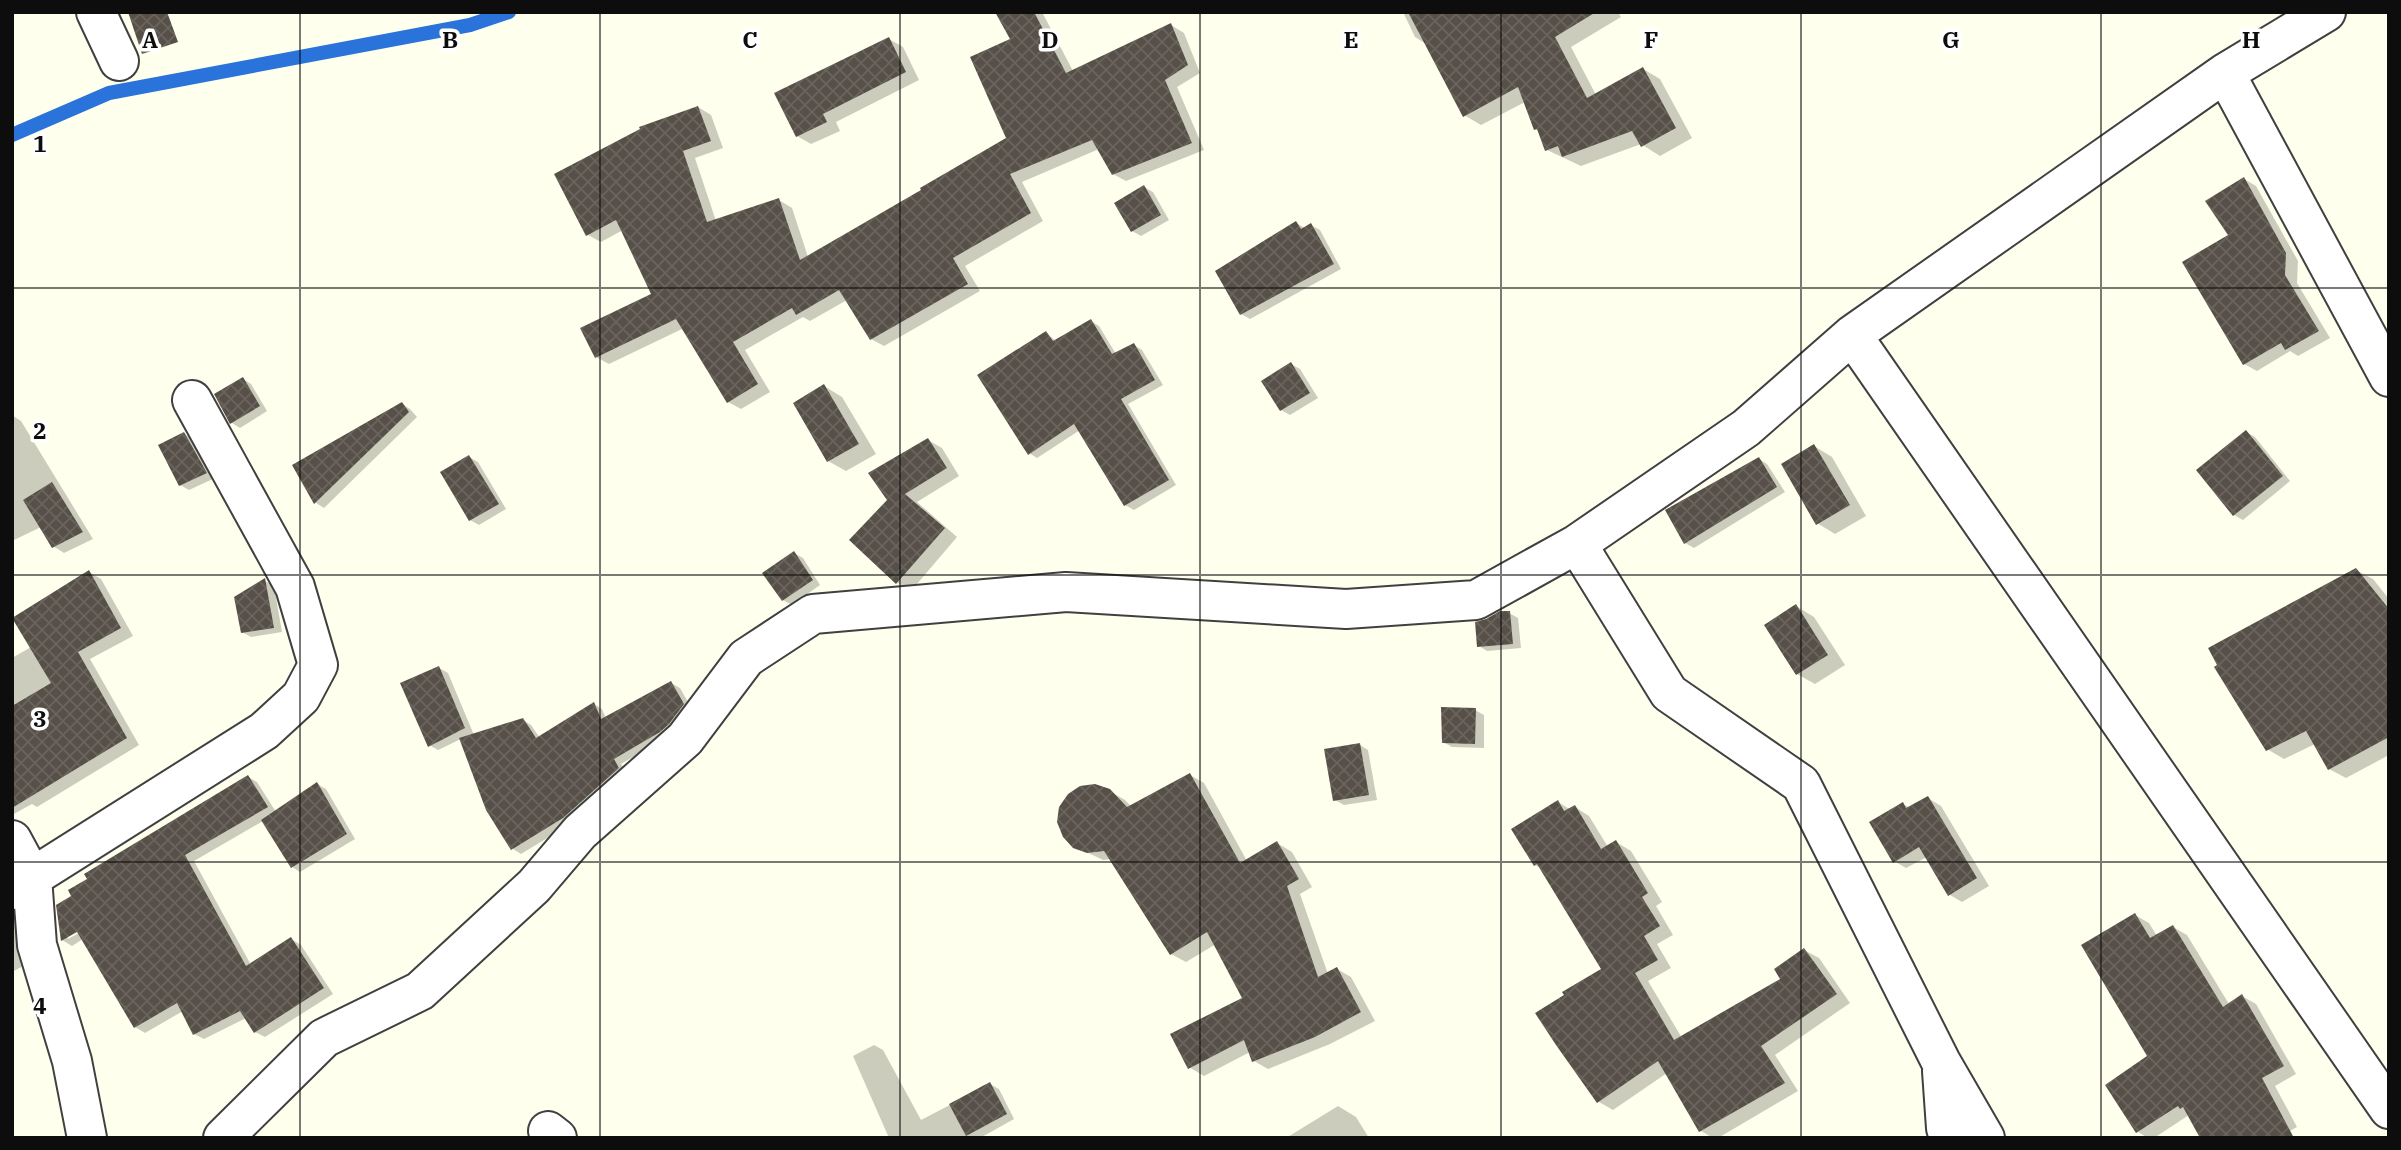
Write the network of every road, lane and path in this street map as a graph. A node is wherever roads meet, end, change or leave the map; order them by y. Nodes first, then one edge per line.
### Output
1 (96, 12) edge
2 (2326, 12) edge
3 (118, 61) dead end
4 (2225, 73) junction
5 (1852, 335) junction
6 (2389, 377) edge
7 (192, 400) dead end
8 (1577, 544) junction
9 (12, 840) edge
10 (22, 883) edge
11 (1941, 1062) junction
12 (2389, 1109) edge
13 (87, 1138) edge
14 (223, 1138) edge
15 (1949, 1138) edge
16 (1985, 1138) edge

1 - 3 street
2 - 4 street
4 - 5 street
4 - 6 street
5 - 8 street
5 - 12 street
7 - 10 street
8 - 11 street
8 - 14 street
9 - 10 street
10 - 13 street
11 - 15 street
11 - 16 street

